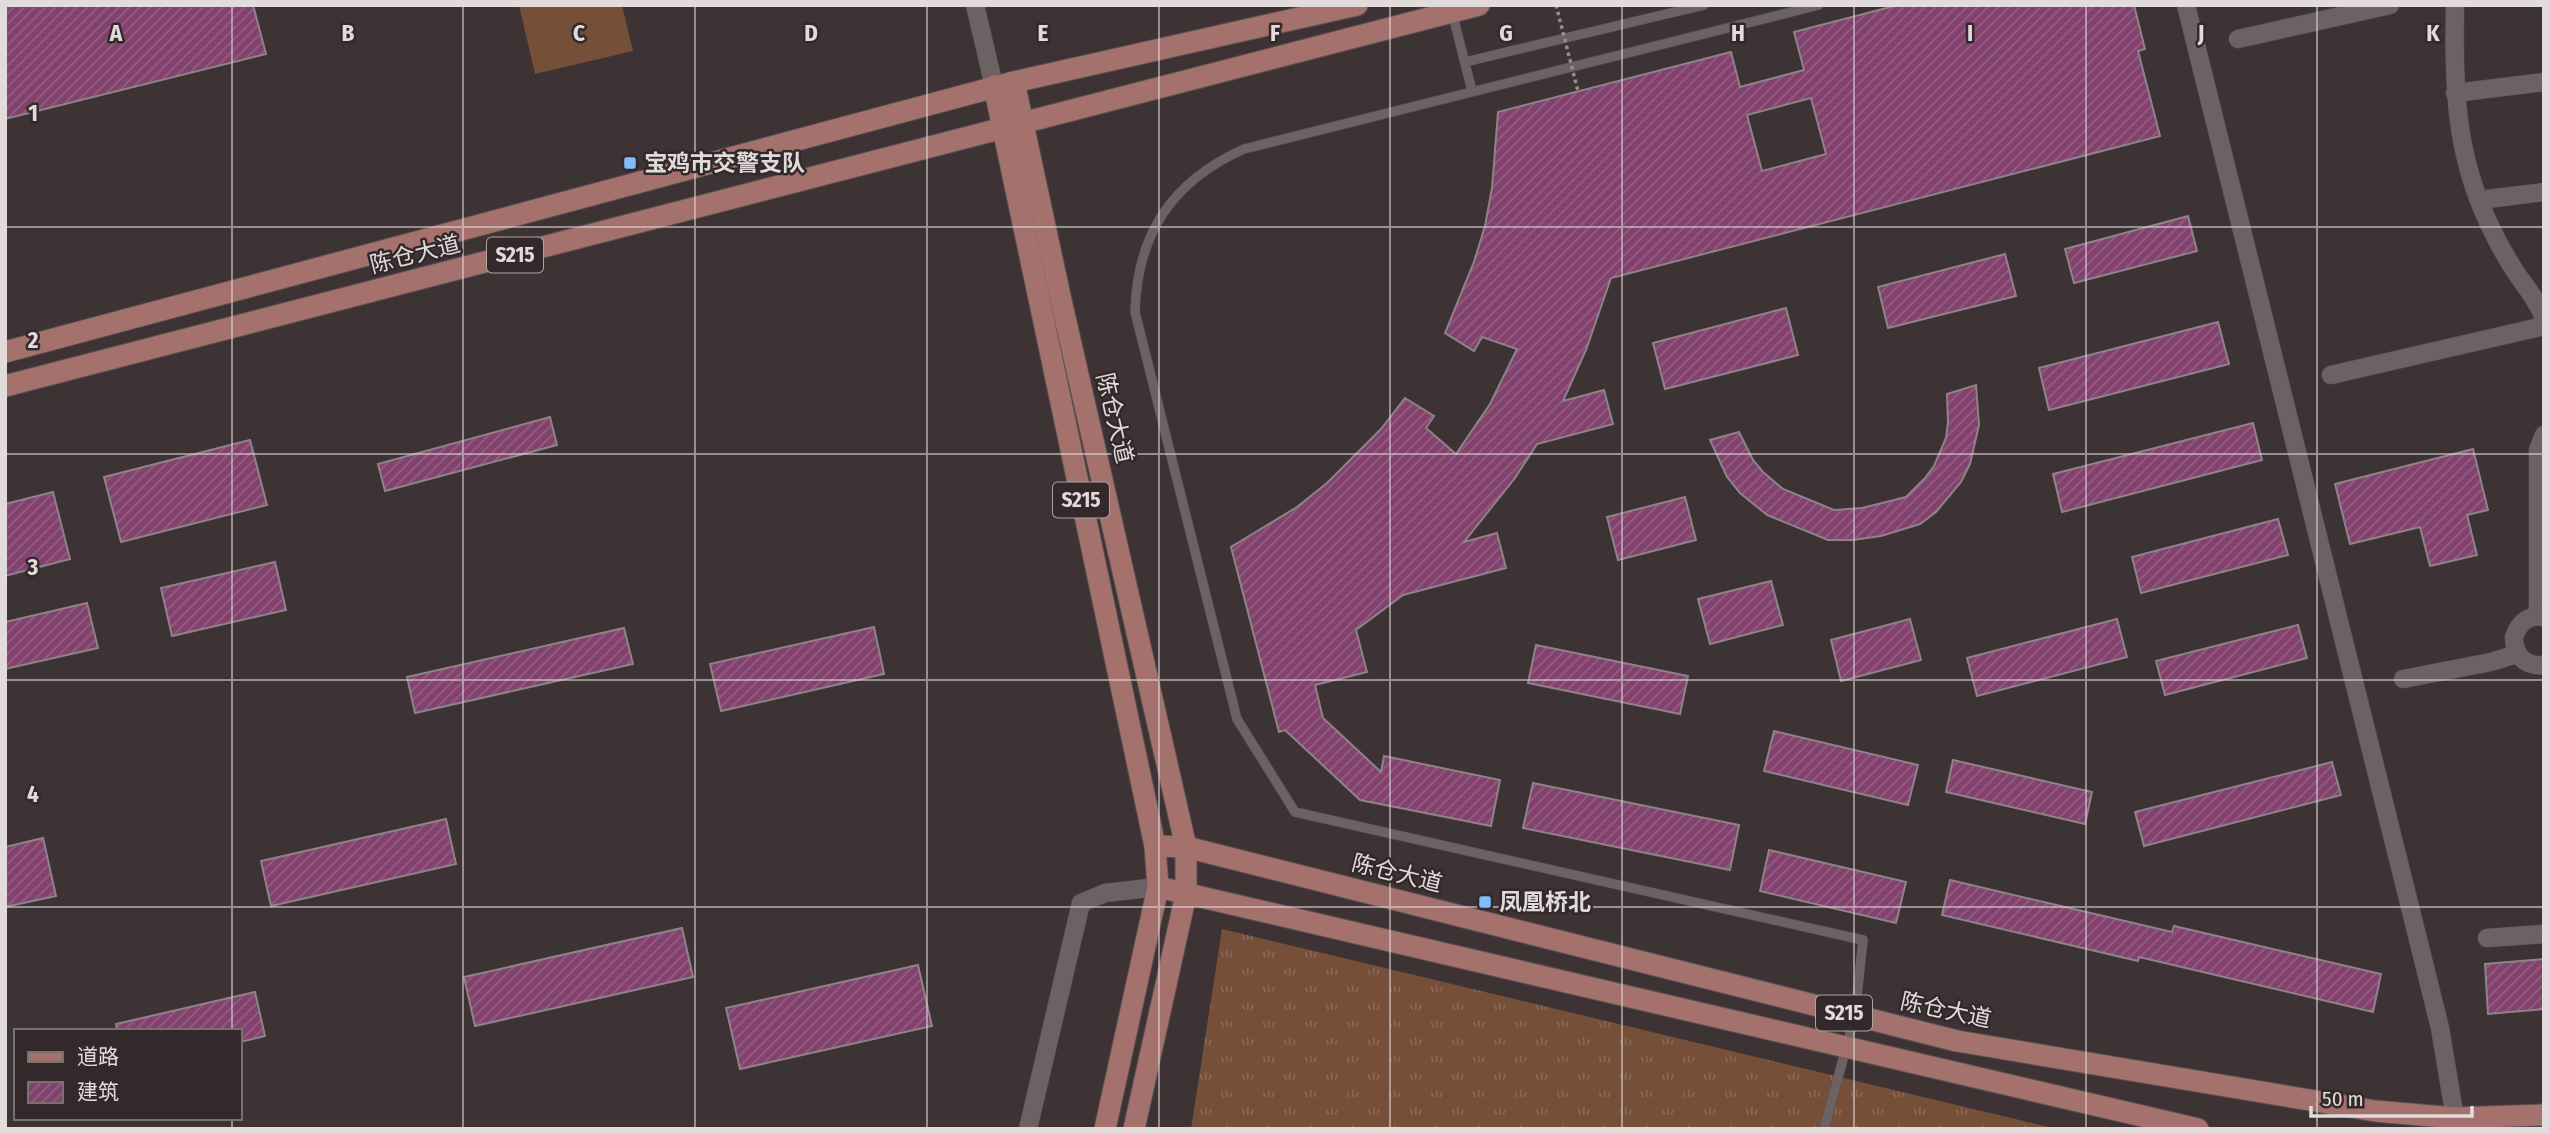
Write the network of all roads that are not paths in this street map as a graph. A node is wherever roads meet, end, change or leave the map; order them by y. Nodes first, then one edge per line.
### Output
1 (975, 5) edge
2 (1357, 5) edge
3 (1479, 5) edge
4 (1704, 5) edge
5 (1819, 5) edge
6 (2186, 5) edge
7 (2390, 5) edge
8 (2455, 5) edge
9 (1452, 12) junction
10 (2238, 39) dead end
11 (1465, 62) junction
12 (2544, 82) edge
13 (1004, 84) junction
14 (1472, 91) junction
15 (2455, 93) junction
16 (1023, 123) junction
17 (1002, 130) junction
18 (2544, 192) edge
19 (2479, 200) junction
20 (2542, 308) edge
21 (2544, 326) edge
22 (5, 352) edge
23 (2331, 374) dead end
24 (5, 386) edge
25 (2544, 435) edge
26 (2541, 518) edge
27 (2541, 616) edge
28 (2517, 654) junction
29 (2544, 664) edge
30 (2403, 679) dead end
31 (1155, 846) junction
32 (1186, 847) junction
33 (1158, 887) junction
34 (1186, 894) junction
35 (2544, 934) edge
36 (2487, 938) dead end
37 (1855, 1016) junction
38 (1846, 1047) junction
39 (2544, 1115) edge
40 (2455, 1118) junction
41 (1028, 1129) edge
42 (1105, 1129) edge
43 (1134, 1129) edge
44 (1824, 1129) edge
45 (2199, 1129) edge

1 - 13 street
2 - 13 main road, 陈仓大道 / S215
3 - 9 main road, 陈仓大道 / S215
4 - 11 lane
5 - 14 lane
6 - 40 street
7 - 10 street
8 - 15 street
9 - 11 lane
9 - 16 main road, 陈仓大道 / S215
11 - 14 lane
12 - 15 street
13 - 16 main road, 陈仓大道 / S215
13 - 17 main road, S215
13 - 22 main road, 陈仓大道 / S215
14 - 37 lane
15 - 19 street
16 - 17 main road, 陈仓大道 / S215
16 - 32 main road, 陈仓大道 / S215
17 - 24 main road, 陈仓大道 / S215
17 - 31 main road, S215
18 - 19 street
19 - 20 street
21 - 23 street
25 - 26 street
26 - 27 street
27 - 28 street
28 - 29 street
28 - 30 street
31 - 32 main road, 陈仓大道 / S215
31 - 33 main road, S215
32 - 34 main road
32 - 37 main road, 陈仓大道 / S215
33 - 34 main road
33 - 41 street
33 - 42 main road
34 - 38 main road
34 - 43 main road
35 - 36 street
37 - 38 lane
37 - 40 main road, 陈仓大道 / S215
38 - 44 lane
38 - 45 main road
39 - 40 main road, 陈仓大道 / S215

